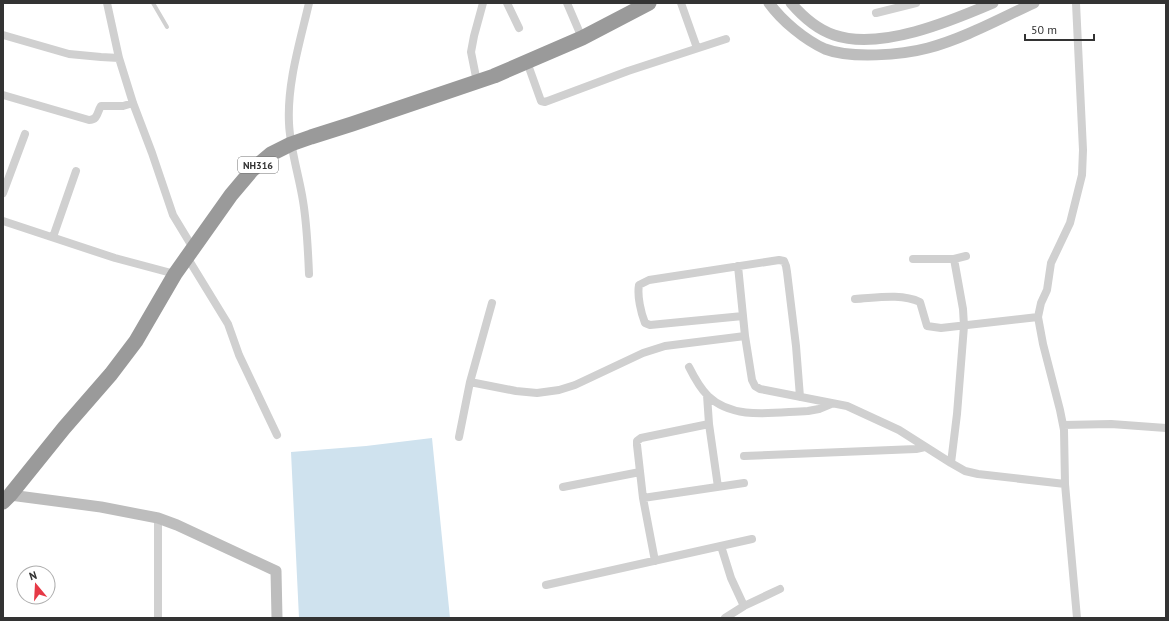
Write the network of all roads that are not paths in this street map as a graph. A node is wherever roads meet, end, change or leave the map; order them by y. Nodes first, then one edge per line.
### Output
1 (107, 3) edge
2 (153, 3) edge
3 (309, 3) edge
4 (483, 3) edge
5 (507, 3) edge
6 (567, 3) edge
7 (649, 3) edge
8 (681, 3) edge
9 (769, 3) edge
10 (791, 3) edge
11 (993, 3) edge
12 (1034, 3) edge
13 (1076, 3) edge
14 (911, 4) edge
15 (876, 13) dead end
16 (167, 27) dead end
17 (519, 28) dead end
18 (3, 35) edge
19 (582, 38) junction
20 (726, 38) dead end
21 (697, 48) junction
22 (119, 58) junction
23 (527, 62) junction
24 (477, 82) junction
25 (3, 95) edge
26 (133, 103) junction
27 (25, 134) dead end
28 (291, 144) junction
29 (76, 171) dead end
30 (3, 193) edge
31 (3, 221) edge
32 (52, 238) junction
33 (190, 252) junction
34 (966, 256) dead end
35 (913, 259) dead end
36 (954, 259) junction
37 (738, 266) junction
38 (174, 274) junction
39 (309, 274) dead end
40 (855, 299) dead end
41 (492, 303) dead end
42 (743, 316) junction
43 (1038, 317) junction
44 (964, 326) junction
45 (745, 336) junction
46 (689, 367) dead end
47 (470, 382) junction
48 (707, 395) junction
49 (800, 397) junction
50 (832, 403) junction
51 (709, 424) junction
52 (1063, 425) junction
53 (1166, 428) edge
54 (276, 435) dead end
55 (459, 438) dead end
56 (925, 447) junction
57 (744, 456) dead end
58 (951, 463) junction
59 (640, 472) junction
60 (744, 483) dead end
61 (1065, 484) junction
62 (563, 487) dead end
63 (718, 487) junction
64 (5, 498) edge
65 (643, 498) junction
66 (158, 518) junction
67 (752, 539) dead end
68 (722, 546) junction
69 (655, 561) junction
70 (546, 584) dead end
71 (780, 589) dead end
72 (744, 606) junction
73 (158, 618) edge
74 (277, 618) edge
75 (725, 618) edge
76 (1077, 618) edge

1 - 22 street
2 - 16 lane
3 - 28 street
4 - 24 street
5 - 17 street
6 - 19 street
7 - 19 highway, NH316
8 - 21 street
9 - 12 main road
10 - 11 main road
13 - 43 street
14 - 15 street
18 - 22 street
19 - 23 highway, NH316
20 - 21 street
21 - 23 street
22 - 26 street
23 - 24 highway, NH316
24 - 28 highway, NH316
25 - 26 street
26 - 33 street
27 - 30 street
28 - 33 highway, NH316
28 - 39 street
29 - 32 street
31 - 32 street
32 - 38 street
33 - 38 highway, NH316
33 - 54 street
34 - 36 street
35 - 36 street
36 - 44 street
37 - 42 street
37 - 42 street
37 - 49 street
38 - 64 highway, NH316
40 - 44 street
41 - 47 street
42 - 45 street
43 - 44 street
43 - 52 street
44 - 58 street
45 - 47 street
45 - 49 street
46 - 48 street
47 - 55 street
48 - 50 street
48 - 51 street
49 - 50 street
50 - 56 street
51 - 59 street
51 - 63 street
52 - 53 street
52 - 61 street
56 - 57 street
56 - 58 street
58 - 61 street
59 - 62 street
59 - 65 street
60 - 63 street
61 - 76 street
63 - 65 street
64 - 66 main road
65 - 69 street
66 - 73 street
66 - 74 main road
67 - 68 street
68 - 69 street
68 - 72 street
69 - 70 street
71 - 72 street
72 - 75 street

